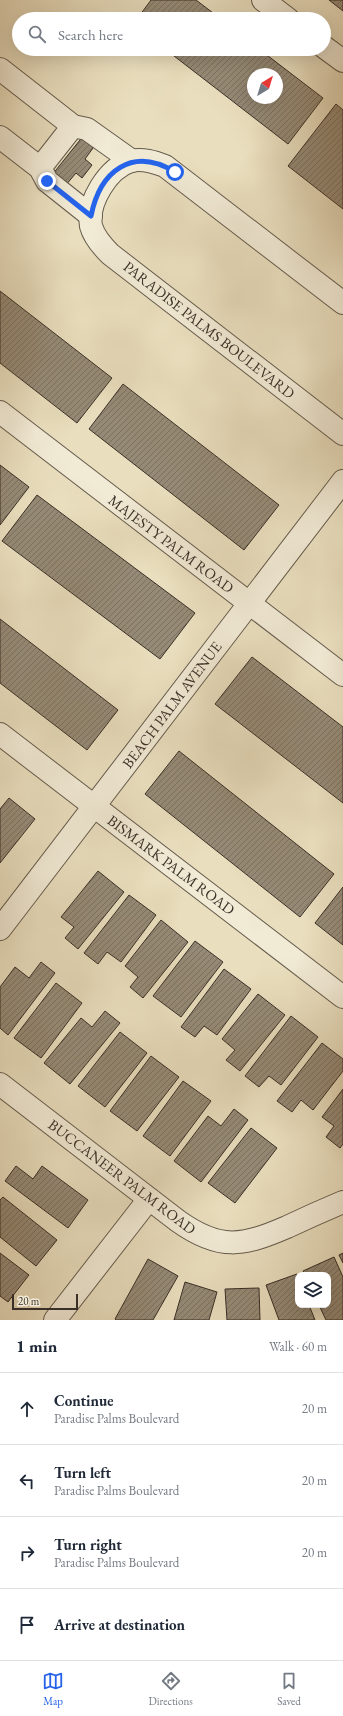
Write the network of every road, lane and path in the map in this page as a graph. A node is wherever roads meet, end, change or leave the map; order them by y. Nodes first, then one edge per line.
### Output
1 (263, 0) edge
2 (279, 12) edge
3 (331, 52) edge
4 (343, 61) edge
5 (0, 69) edge
6 (73, 126) junction
7 (0, 137) edge
8 (132, 161) junction
9 (40, 168) junction
10 (91, 216) junction
11 (343, 303) edge
12 (0, 412) edge
13 (343, 434) edge
14 (343, 481) edge
15 (249, 604) junction
16 (343, 675) edge
17 (0, 734) edge
18 (94, 806) junction
19 (0, 929) edge
20 (343, 997) edge
21 (0, 1084) edge
22 (149, 1199) junction
23 (343, 1202) edge
24 (54, 1320) edge

1 - 2 street
3 - 4 street
5 - 6 street
6 - 8 street
6 - 9 street
7 - 9 street
8 - 10 street, PARADISE PALMS BOULEVARD
8 - 11 street
9 - 10 street
10 - 13 street, PARADISE PALMS BOULEVARD
12 - 15 street, MAJESTY PALM ROAD
14 - 15 street, BEACH PALM AVENUE
15 - 16 street, MAJESTY PALM ROAD
15 - 18 street, BEACH PALM AVENUE
17 - 18 street, BISMARK PALM ROAD
18 - 19 street, BEACH PALM AVENUE
18 - 20 street, BISMARK PALM ROAD
21 - 22 street, BUCCANEER PALM ROAD
22 - 23 street, BUCCANEER PALM ROAD
22 - 24 street

